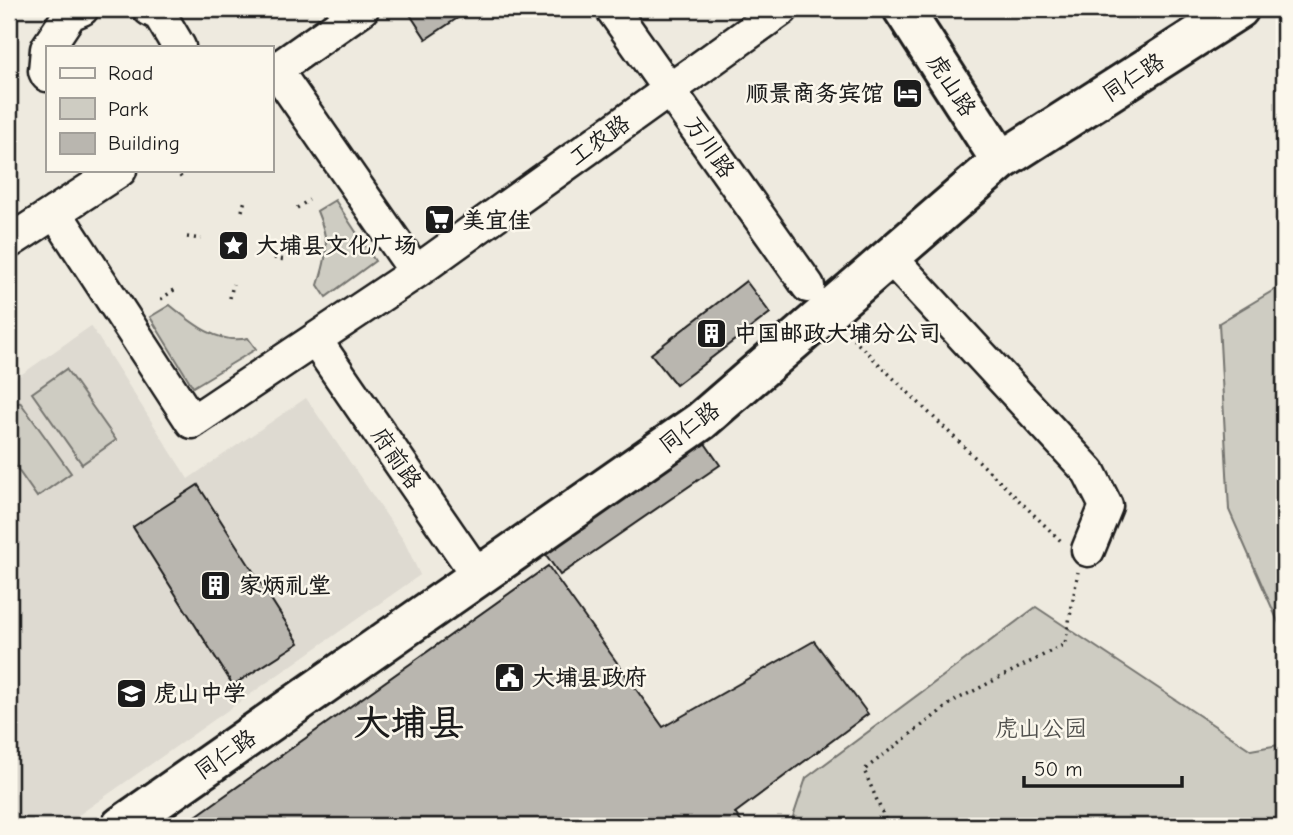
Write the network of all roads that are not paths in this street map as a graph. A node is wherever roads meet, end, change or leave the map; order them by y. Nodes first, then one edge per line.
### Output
1 (82, 9) edge
2 (149, 9) edge
3 (362, 9) edge
4 (612, 9) edge
5 (782, 9) edge
6 (903, 9) edge
7 (1239, 9) edge
8 (48, 46) edge
9 (178, 46) edge
10 (274, 71) edge
11 (670, 89) junction
12 (1001, 161) junction
13 (112, 172) edge
14 (55, 212) junction
15 (9, 242) edge
16 (902, 270) dead end
17 (416, 272) junction
18 (808, 286) dead end
19 (316, 341) junction
20 (1079, 557) road end
21 (478, 576) junction
22 (121, 826) edge

1 - 8 street
2 - 9 street
3 - 10 street
4 - 11 street, 万川路
5 - 11 street, 工农路
6 - 12 main road, 虎山路
7 - 12 main road, 同仁路
10 - 17 street
11 - 17 street, 工农路
11 - 18 street, 万川路
12 - 21 main road, 同仁路
13 - 14 street
14 - 15 street
14 - 19 street, 工农路
16 - 20 street
17 - 19 street, 工农路
19 - 21 street, 府前路
21 - 22 main road, 同仁路

